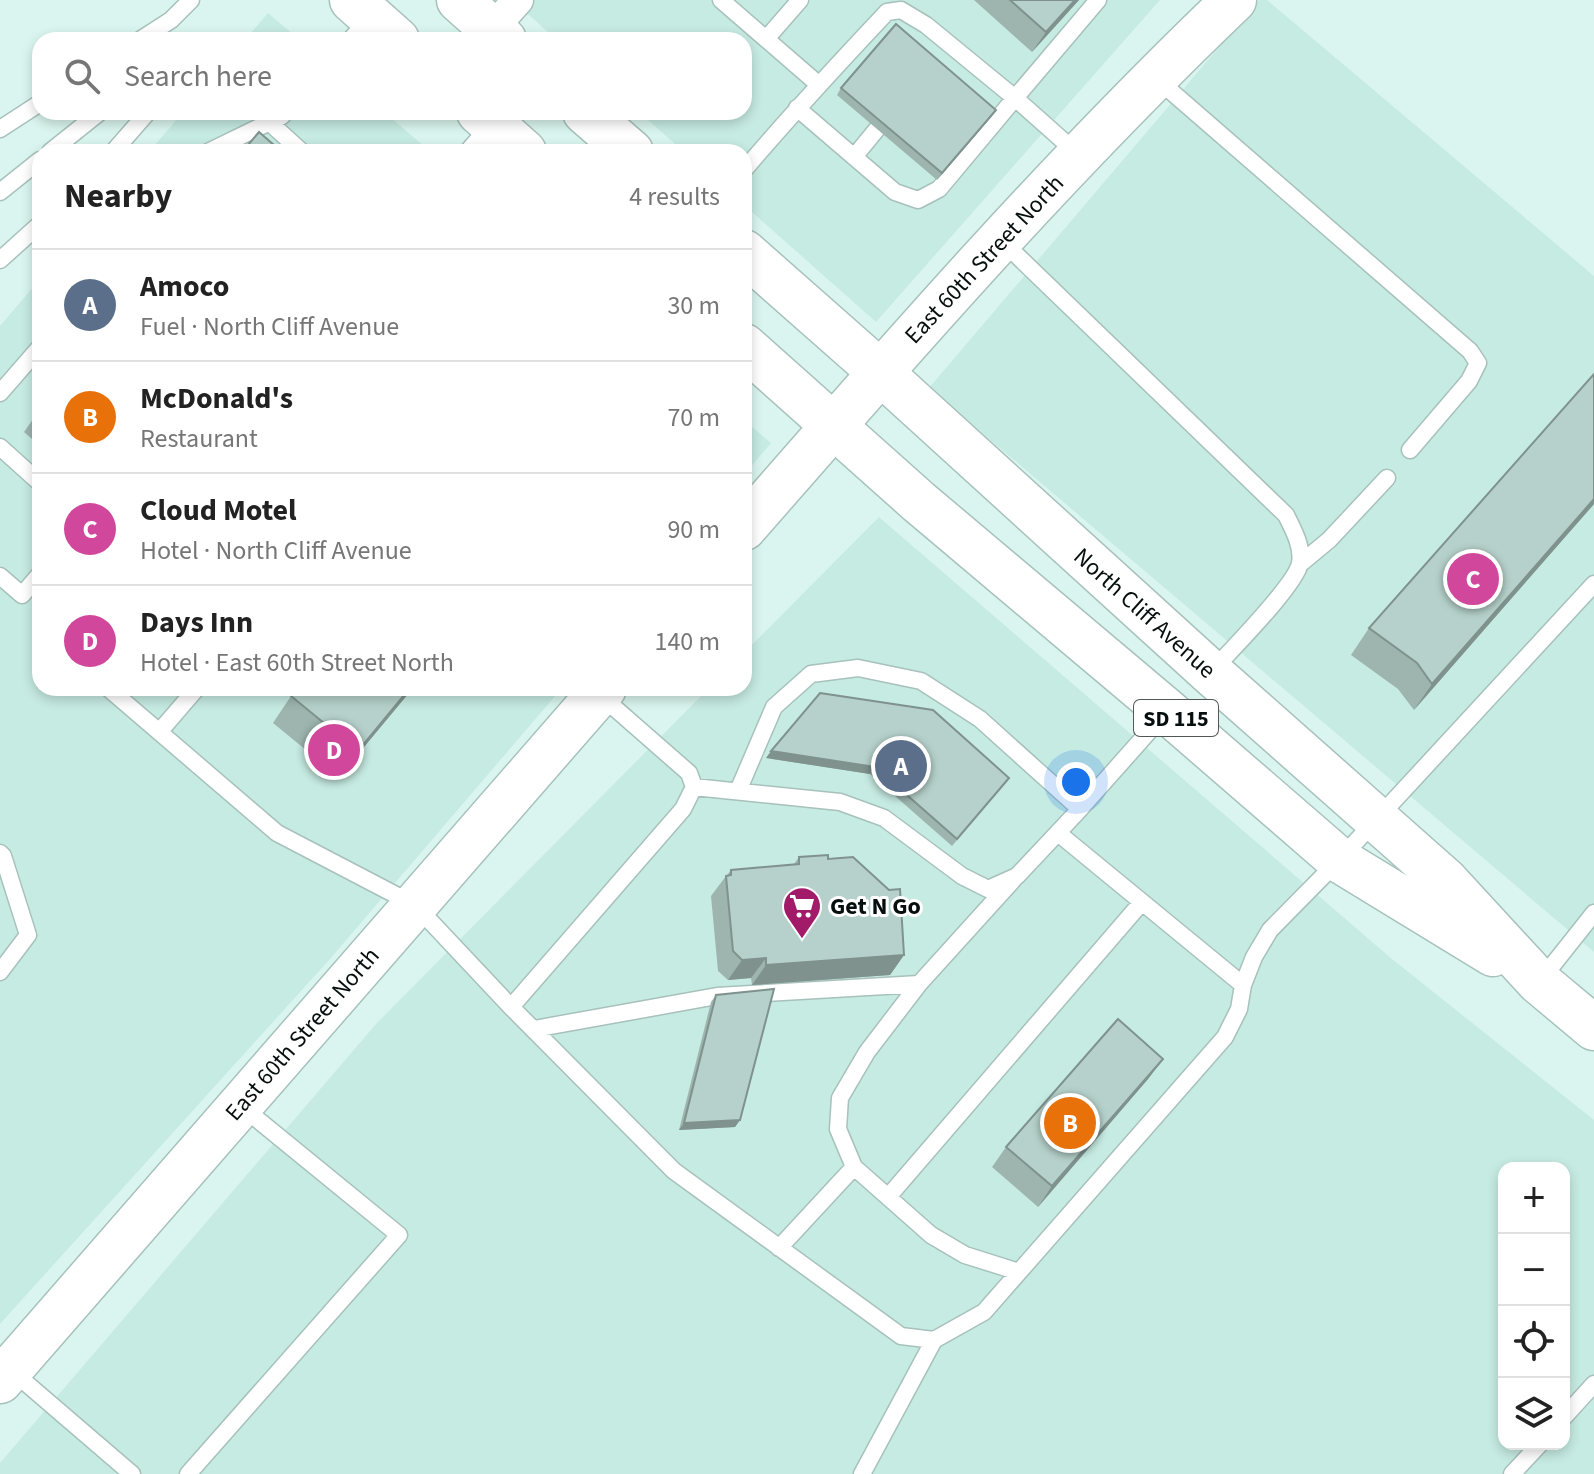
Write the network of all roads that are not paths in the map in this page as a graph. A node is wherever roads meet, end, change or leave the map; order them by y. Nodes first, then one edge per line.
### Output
1 (191, 0) edge
2 (459, 0) edge
3 (721, 0) edge
4 (800, 0) edge
5 (1098, 0) edge
6 (1234, 0) edge
7 (171, 20) junction
8 (499, 27) edge
9 (152, 32) edge
10 (170, 32) edge
11 (766, 39) junction
12 (1155, 77) junction
13 (818, 84) junction
14 (1015, 98) junction
15 (32, 108) edge
16 (797, 108) junction
17 (90, 120) edge
18 (141, 120) edge
19 (273, 120) edge
20 (594, 120) edge
21 (269, 122) junction
22 (485, 125) edge
23 (0, 129) edge
24 (877, 129) edge
25 (60, 144) edge
26 (120, 144) edge
27 (224, 144) edge
28 (293, 144) edge
29 (512, 144) edge
30 (622, 144) edge
31 (1079, 155) junction
32 (854, 157) junction
33 (752, 161) edge
34 (32, 166) edge
35 (0, 192) edge
36 (32, 231) edge
37 (1001, 240) junction
38 (752, 259) edge
39 (0, 260) edge
40 (752, 353) edge
41 (32, 356) edge
42 (880, 372) junction
43 (0, 393) edge
44 (834, 425) junction
45 (0, 447) edge
46 (1410, 450) dead end
47 (32, 476) edge
48 (1387, 478) dead end
49 (752, 519) edge
50 (1300, 564) junction
51 (0, 576) edge
52 (32, 583) edge
53 (1594, 584) edge
54 (1211, 673) junction
55 (118, 696) edge
56 (190, 696) edge
57 (598, 696) edge
58 (607, 696) edge
59 (1167, 711) junction
60 (160, 731) junction
61 (694, 787) junction
62 (738, 791) junction
63 (1080, 809) junction
64 (1376, 819) junction
65 (1058, 833) junction
66 (0, 853) edge
67 (1339, 860) junction
68 (1017, 876) junction
69 (1142, 902) junction
70 (415, 905) junction
71 (1594, 913) edge
72 (0, 972) edge
73 (1539, 982) junction
74 (919, 984) junction
75 (1243, 985) junction
76 (511, 1007) junction
77 (1594, 1028) edge
78 (534, 1029) junction
79 (240, 1105) junction
80 (854, 1167) junction
81 (888, 1197) junction
82 (779, 1248) junction
83 (1019, 1272) junction
84 (934, 1340) junction
85 (5, 1375) edge
86 (1594, 1384) edge
87 (1570, 1410) edge
88 (1534, 1450) edge
89 (132, 1474) edge
90 (188, 1474) edge
91 (862, 1474) edge
92 (1512, 1474) edge

1 - 7 lane
2 - 8 main road
3 - 11 lane
4 - 11 lane
5 - 14 lane
6 - 12 main road, East 60th Street North
7 - 9 lane
7 - 10 lane
11 - 13 lane
12 - 31 main road, East 60th Street North
12 - 46 lane
13 - 14 lane
13 - 16 lane
14 - 31 lane
14 - 32 lane
15 - 23 lane
16 - 32 lane
16 - 33 lane
17 - 25 lane
18 - 26 lane
19 - 21 lane
20 - 30 main road
21 - 27 lane
21 - 28 lane
22 - 29 main road
24 - 32 lane
31 - 37 main road, East 60th Street North
34 - 35 lane
36 - 39 lane
37 - 42 main road, East 60th Street North
37 - 50 lane
38 - 42 main road, North Cliff Avenue / SD 115
40 - 44 main road, North Cliff Avenue / SD 115
41 - 43 lane
42 - 44 main road, East 60th Street North
42 - 54 main road, North Cliff Avenue / SD 115
44 - 49 main road, East 60th Street North
44 - 59 main road, North Cliff Avenue / SD 115
45 - 47 lane
48 - 50 lane
50 - 54 lane
51 - 52 lane
53 - 64 lane
54 - 64 main road, North Cliff Avenue / SD 115
55 - 60 lane
56 - 60 lane
57 - 70 main road, East 60th Street North
58 - 61 lane
59 - 63 lane
59 - 67 main road, North Cliff Avenue / SD 115
60 - 70 lane
61 - 62 lane
61 - 76 lane
62 - 63 lane
62 - 68 lane
63 - 65 lane
64 - 67 lane
64 - 73 main road, North Cliff Avenue / SD 115
65 - 68 lane
65 - 69 lane
66 - 72 lane
67 - 73 main road, North Cliff Avenue / SD 115
67 - 75 lane
68 - 74 lane
69 - 75 lane
69 - 81 lane
70 - 76 lane
70 - 79 main road, East 60th Street North
71 - 73 lane
73 - 77 main road, North Cliff Avenue / SD 115
74 - 78 lane
74 - 80 lane
75 - 83 lane
76 - 78 lane
78 - 82 lane
79 - 85 main road, East 60th Street North
79 - 90 lane
80 - 81 lane
80 - 82 lane
81 - 83 lane
82 - 84 lane
83 - 84 lane
84 - 91 lane
85 - 89 lane
86 - 87 lane
88 - 92 lane

